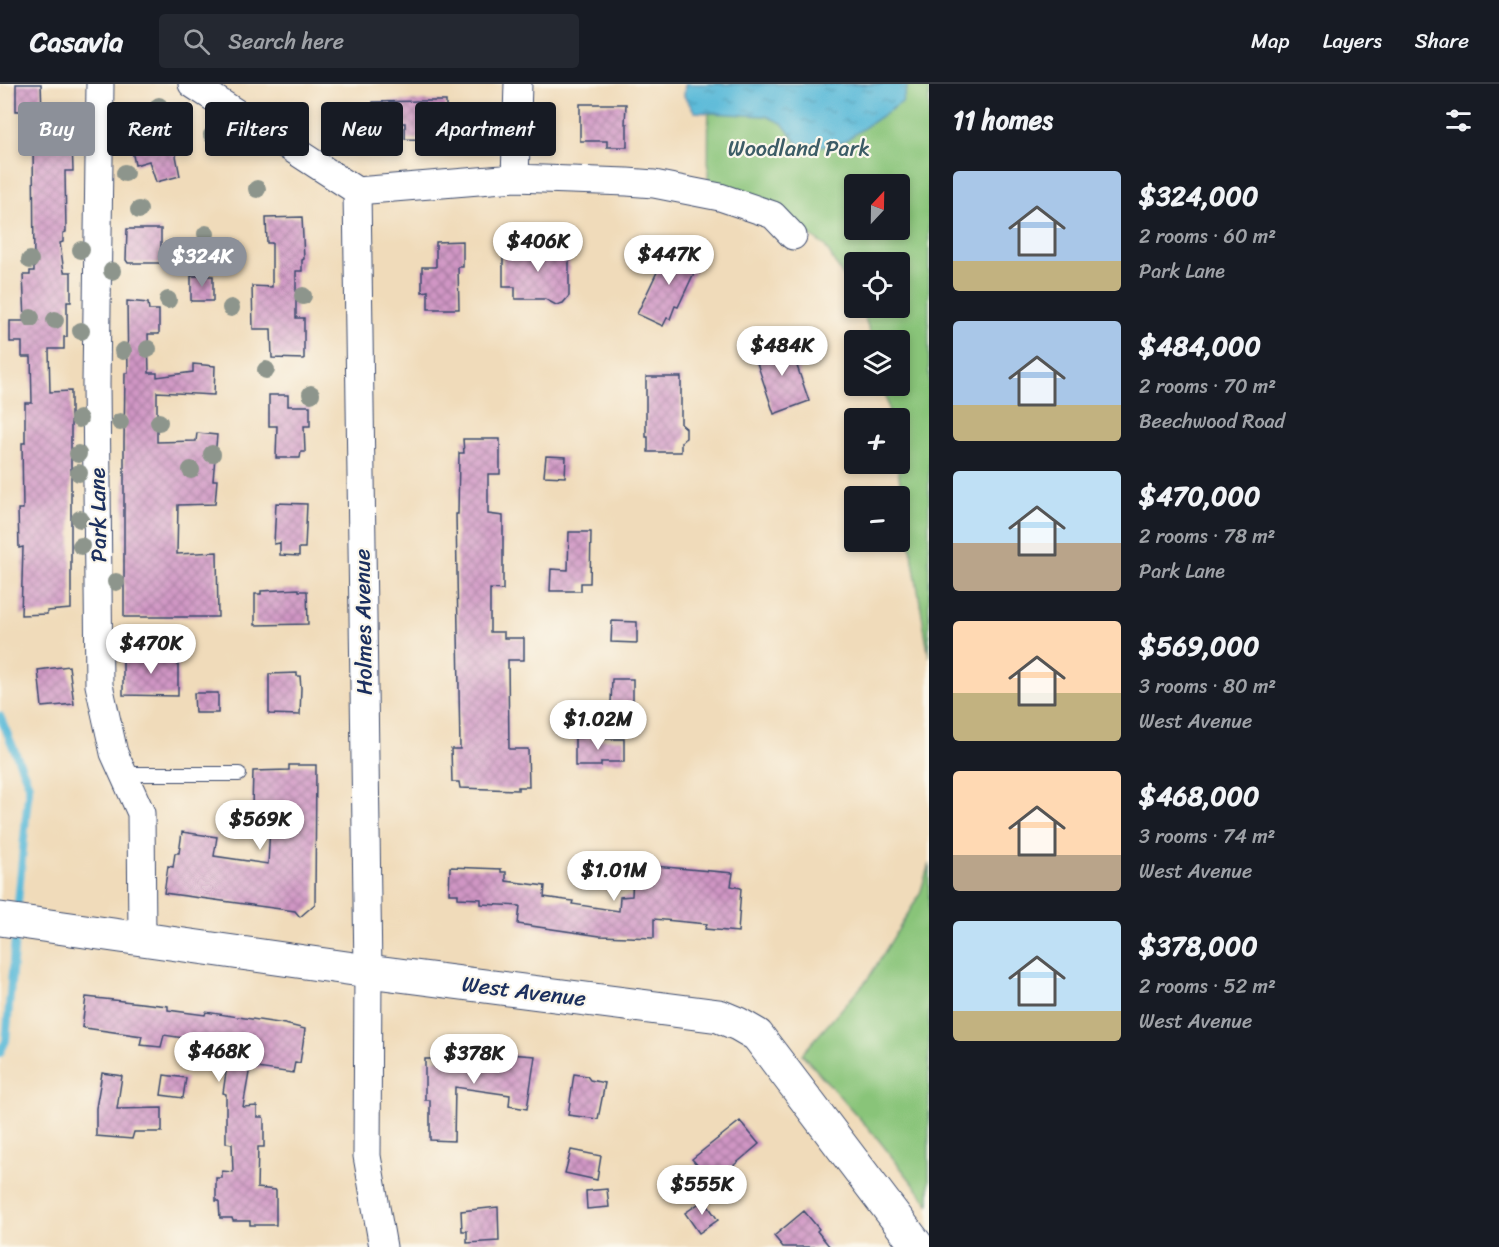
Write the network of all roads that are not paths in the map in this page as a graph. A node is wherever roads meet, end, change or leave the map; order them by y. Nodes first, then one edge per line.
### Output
1 (100, 84) edge
2 (192, 84) edge
3 (518, 84) edge
4 (515, 178) junction
5 (357, 191) junction
6 (793, 236) dead end
7 (124, 774) junction
8 (239, 774) dead end
9 (25, 923) edge
10 (142, 938) junction
11 (368, 971) junction
12 (383, 1247) edge
13 (918, 1247) edge

1 - 7 street, Park Lane
2 - 5 street
3 - 4 street
4 - 5 street
4 - 6 street
5 - 11 street, Holmes Avenue
7 - 8 lane
7 - 10 street, Park Lane
9 - 10 main road, West Avenue
10 - 11 main road, West Avenue
11 - 12 street, Holmes Avenue
11 - 13 main road, West Avenue

